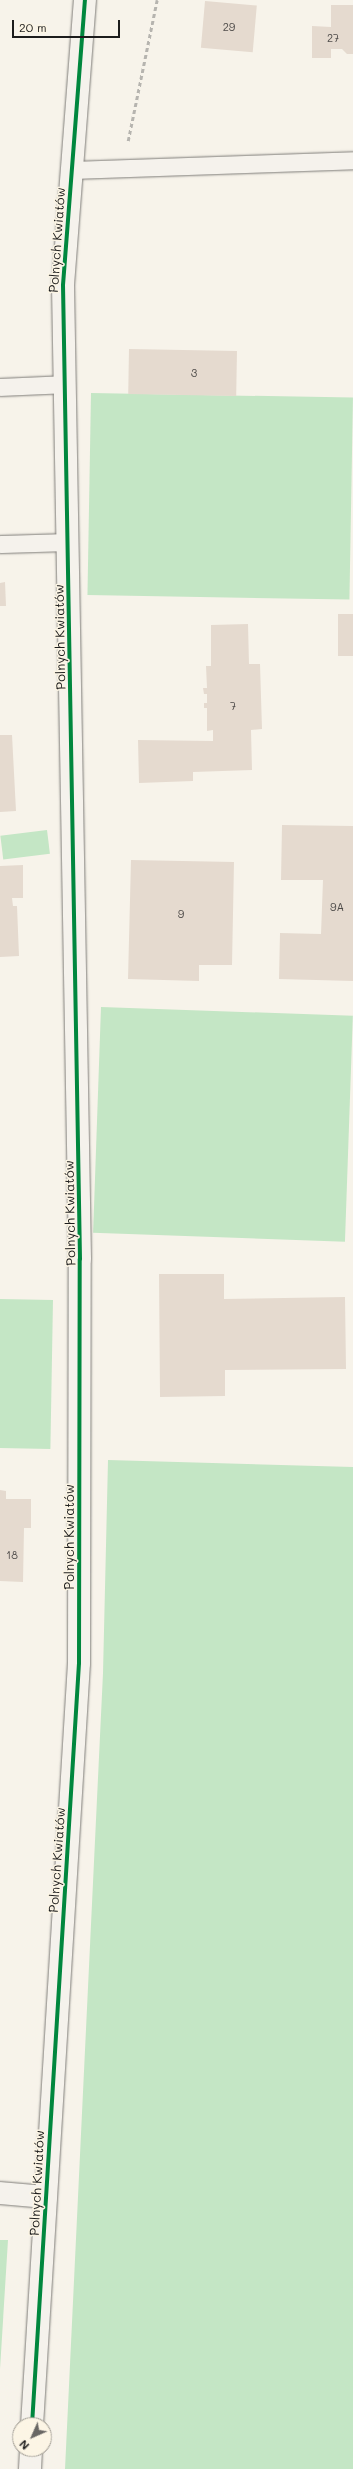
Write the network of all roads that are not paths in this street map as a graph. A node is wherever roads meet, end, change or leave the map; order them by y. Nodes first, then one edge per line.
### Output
1 (85, 0) edge
2 (353, 160) edge
3 (73, 170) junction
4 (65, 384) junction
5 (0, 387) edge
6 (68, 542) junction
7 (0, 544) edge
8 (0, 2193) edge
9 (46, 2197) junction
10 (32, 2417) edge
11 (31, 2457) edge
12 (30, 2469) edge

1 - 3 street, Polnych Kwiatów
2 - 3 lane
3 - 4 street, Polnych Kwiatów
4 - 5 lane
4 - 6 street, Polnych Kwiatów
6 - 7 lane
6 - 9 street, Polnych Kwiatów
8 - 9 street
9 - 10 street, Polnych Kwiatów
11 - 12 street

